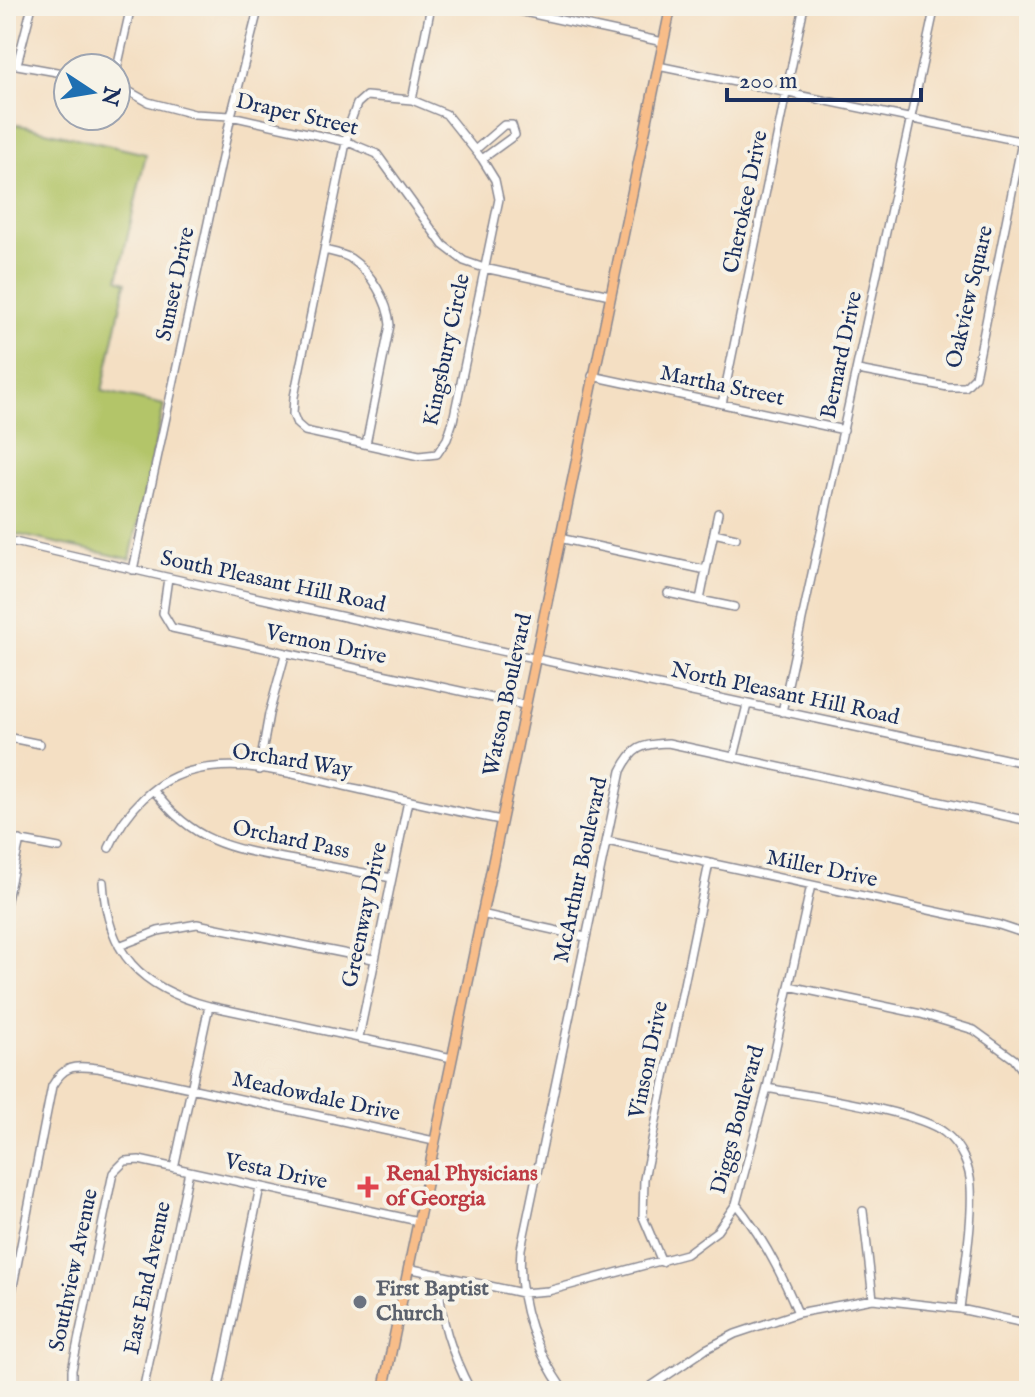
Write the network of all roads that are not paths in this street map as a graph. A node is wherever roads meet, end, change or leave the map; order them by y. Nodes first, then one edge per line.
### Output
1 (32, 6) edge
2 (131, 6) edge
3 (259, 6) edge
4 (431, 6) edge
5 (496, 6) edge
6 (671, 6) edge
7 (804, 6) edge
8 (935, 6) edge
9 (663, 42) junction
10 (121, 52) edge
11 (6, 63) edge
12 (17, 64) junction
13 (658, 66) junction
14 (52, 71) edge
15 (132, 93) edge
16 (788, 93) junction
17 (412, 100) junction
18 (1029, 107) edge
19 (231, 116) junction
20 (911, 119) junction
21 (348, 142) junction
22 (1025, 142) edge
23 (475, 150) junction
24 (482, 159) junction
25 (324, 250) junction
26 (484, 268) junction
27 (610, 295) junction
28 (858, 370) junction
29 (592, 376) junction
30 (722, 404) junction
31 (844, 430) junction
32 (366, 444) junction
33 (718, 513) dead end
34 (714, 533) junction
35 (559, 538) junction
36 (736, 538) dead end
37 (6, 540) edge
38 (133, 570) junction
39 (706, 570) junction
40 (168, 578) junction
41 (668, 593) dead end
42 (700, 600) junction
43 (734, 607) dead end
44 (285, 655) junction
45 (534, 658) junction
46 (524, 705) junction
47 (747, 705) junction
48 (782, 712) junction
49 (1029, 721) edge
50 (6, 737) edge
51 (40, 744) dead end
52 (734, 757) junction
53 (1025, 763) edge
54 (259, 770) junction
55 (154, 791) junction
56 (408, 801) junction
57 (501, 820) junction
58 (1029, 821) edge
59 (6, 838) edge
60 (20, 840) junction
61 (607, 841) junction
62 (59, 848) dead end
63 (109, 848) dead end
64 (709, 863) junction
65 (392, 878) junction
66 (103, 882) dead end
67 (811, 885) junction
68 (6, 904) edge
69 (481, 914) junction
70 (1029, 935) edge
71 (585, 937) junction
72 (119, 946) junction
73 (373, 959) junction
74 (789, 986) junction
75 (209, 1006) junction
76 (359, 1037) junction
77 (452, 1058) junction
78 (1029, 1079) edge
79 (767, 1088) junction
80 (191, 1089) junction
81 (434, 1141) junction
82 (174, 1168) junction
83 (189, 1171) junction
84 (260, 1187) junction
85 (736, 1204) junction
86 (863, 1211) dead end
87 (418, 1221) junction
88 (662, 1262) junction
89 (408, 1268) junction
90 (441, 1274) junction
91 (522, 1293) junction
92 (873, 1299) junction
93 (960, 1309) junction
94 (798, 1313) junction
95 (6, 1322) edge
96 (1029, 1324) edge
97 (79, 1391) edge
98 (143, 1391) edge
99 (218, 1391) edge
100 (383, 1391) edge
101 (471, 1391) edge
102 (564, 1391) edge
103 (644, 1391) edge

1 - 12 street
2 - 10 street
3 - 19 street, Sunset Drive
4 - 17 street
5 - 9 street
6 - 9 main road, Watson Boulevard
7 - 16 street, Cherokee Drive
8 - 20 street, Bernard Drive
9 - 13 main road, Watson Boulevard
11 - 12 street
12 - 14 street
13 - 16 street
13 - 27 main road, Watson Boulevard
15 - 19 street, Draper Street
16 - 20 street
16 - 30 street, Cherokee Drive
17 - 21 street, Kingsbury Circle
17 - 23 street, Kingsbury Circle
18 - 22 street, Oakview Square
19 - 21 street, Draper Street
19 - 38 street, Sunset Drive
20 - 22 street
20 - 28 street, Bernard Drive
21 - 25 street, Kingsbury Circle
21 - 26 street, Draper Street
22 - 28 street, Oakview Square
23 - 24 street, Kingsbury Circle
23 - 24 street
24 - 26 street, Kingsbury Circle
25 - 32 street
25 - 32 street, Kingsbury Circle
26 - 27 street, Draper Street
26 - 32 street, Kingsbury Circle
27 - 29 main road, Watson Boulevard
28 - 31 street, Bernard Drive
29 - 30 street, Martha Street
29 - 35 main road, Watson Boulevard
30 - 31 street, Martha Street
31 - 48 street, Bernard Drive
33 - 34 street
34 - 36 street
34 - 39 street
35 - 39 street
35 - 45 main road, Watson Boulevard
37 - 38 street, South Pleasant Hill Road
38 - 40 street, South Pleasant Hill Road
39 - 42 street
40 - 44 street, Vernon Drive
40 - 45 street, South Pleasant Hill Road
41 - 42 street
42 - 43 street
44 - 46 street, Vernon Drive
44 - 54 street
45 - 46 main road, Watson Boulevard
45 - 47 street, North Pleasant Hill Road
46 - 57 main road, Watson Boulevard
47 - 48 street, North Pleasant Hill Road
47 - 52 street
48 - 53 street, North Pleasant Hill Road
49 - 53 street
50 - 51 street
52 - 58 street, McArthur Boulevard
52 - 61 street, McArthur Boulevard
54 - 55 street, Orchard Way
54 - 56 street, Orchard Way
55 - 63 street, Orchard Way
55 - 65 street, Orchard Pass
56 - 57 street, Orchard Way
56 - 65 street, Greenway Drive
57 - 69 main road, Watson Boulevard
59 - 60 street
60 - 62 street
60 - 68 street
61 - 64 street, Miller Drive
61 - 71 street, McArthur Boulevard
64 - 67 street, Miller Drive
64 - 88 street, Vinson Drive
65 - 73 street, Greenway Drive
66 - 72 street
67 - 70 street, Miller Drive
67 - 74 street, Diggs Boulevard
69 - 71 street
69 - 77 main road, Watson Boulevard
71 - 91 street, McArthur Boulevard
72 - 73 street
72 - 75 street
73 - 76 street, Greenway Drive
74 - 78 street
74 - 79 street, Diggs Boulevard
75 - 76 street
75 - 80 street
76 - 77 street
77 - 81 main road, Watson Boulevard
79 - 85 street, Diggs Boulevard
79 - 93 street
80 - 81 street, Meadowdale Drive
80 - 82 street
80 - 95 street, Meadowdale Drive
81 - 87 main road, Watson Boulevard
82 - 83 street, Vesta Drive
82 - 97 street, Southview Avenue
83 - 84 street, Vesta Drive
83 - 98 street, East End Avenue
84 - 87 street, Vesta Drive
84 - 99 street
85 - 88 street, Diggs Boulevard
85 - 94 street
86 - 92 street
87 - 89 main road, Watson Boulevard
88 - 91 street, Diggs Boulevard
89 - 90 street, Diggs Boulevard
89 - 100 main road, Watson Boulevard
90 - 91 street, Diggs Boulevard
90 - 101 street
91 - 102 street, McArthur Boulevard
92 - 93 street
92 - 94 street
93 - 96 street
94 - 103 street

